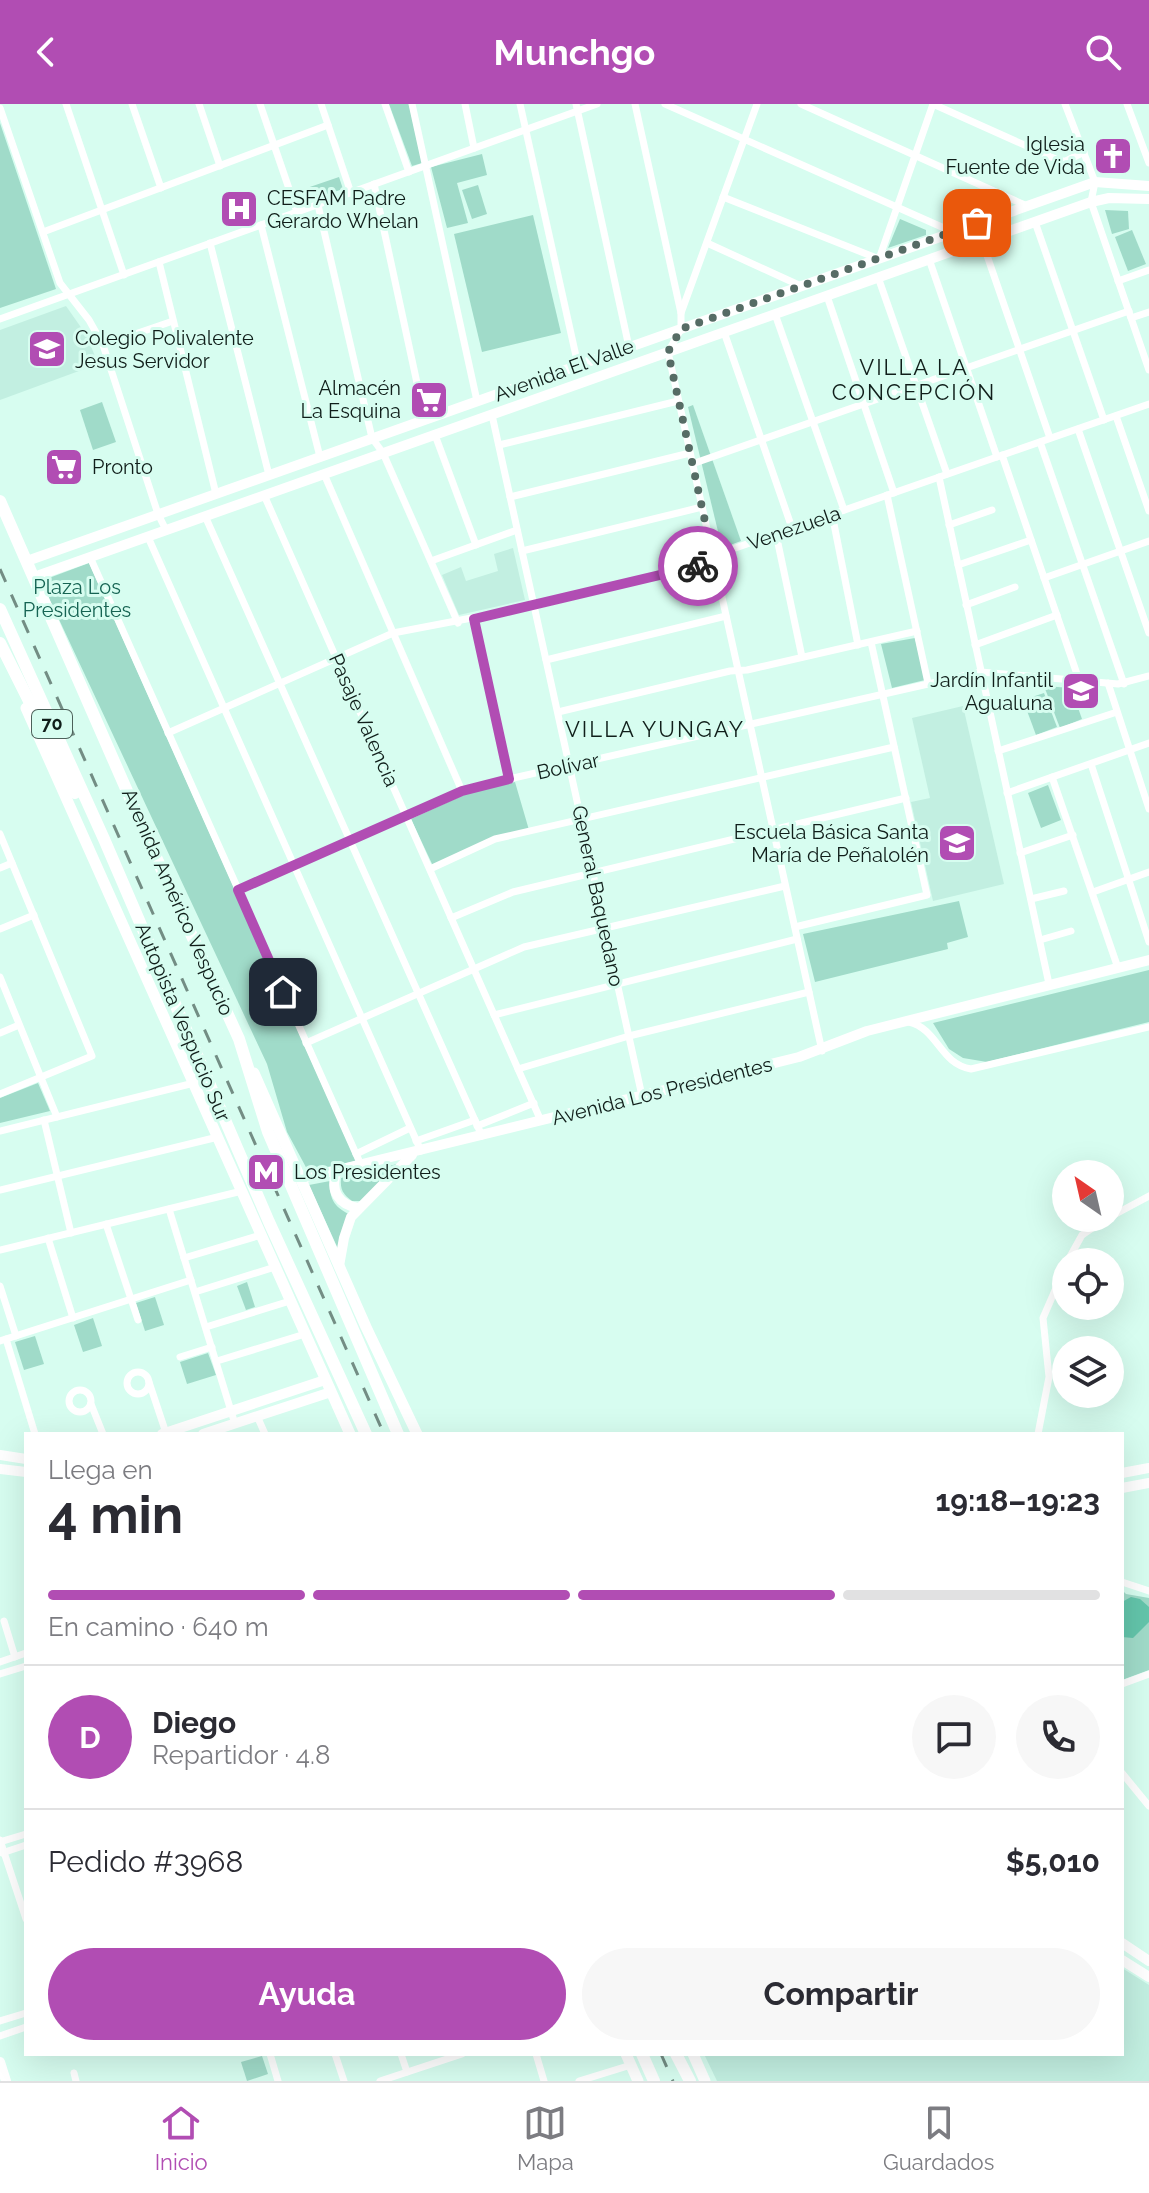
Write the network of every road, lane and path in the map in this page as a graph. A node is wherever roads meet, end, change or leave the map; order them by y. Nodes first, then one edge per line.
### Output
1 (66, 104) edge
2 (132, 104) edge
3 (199, 104) edge
4 (260, 104) edge
5 (321, 104) edge
6 (385, 104) edge
7 (412, 104) edge
8 (465, 104) edge
9 (520, 104) edge
10 (597, 104) edge
11 (635, 104) edge
12 (665, 104) edge
13 (757, 104) edge
14 (801, 104) edge
15 (933, 104) edge
16 (1066, 104) edge
17 (1127, 104) edge
18 (0, 108) edge
19 (577, 108) edge
20 (328, 125) junction
21 (526, 130) junction
22 (744, 139) junction
23 (275, 146) junction
24 (474, 148) junction
25 (1084, 152) junction
26 (914, 155) junction
27 (1149, 163) edge
28 (220, 166) junction
29 (426, 166) junction
30 (409, 172) junction
31 (1095, 182) junction
32 (374, 184) junction
33 (1149, 186) edge
34 (161, 188) junction
35 (351, 193) junction
36 (723, 197) junction
37 (1149, 199) edge
38 (1091, 202) junction
39 (318, 205) junction
40 (1027, 206) junction
41 (898, 208) junction
42 (102, 210) junction
43 (297, 212) junction
44 (1035, 222) junction
45 (261, 225) junction
46 (43, 232) junction
47 (953, 232) junction
48 (982, 241) junction
49 (210, 243) junction
50 (707, 243) junction
51 (879, 259) junction
52 (929, 259) junction
53 (159, 262) junction
54 (1149, 270) edge
55 (124, 275) junction
56 (882, 276) junction
57 (1118, 281) junction
58 (801, 286) junction
59 (69, 295) junction
60 (827, 296) junction
61 (1149, 312) edge
62 (681, 313) junction
63 (775, 314) junction
64 (1130, 314) junction
65 (0, 319) edge
66 (173, 321) junction
67 (681, 329) junction
68 (1073, 331) junction
69 (724, 332) junction
70 (103, 345) junction
71 (629, 347) junction
72 (1019, 349) junction
73 (668, 352) junction
74 (1147, 355) edge
75 (578, 365) junction
76 (967, 368) junction
77 (1149, 370) edge
78 (916, 386) junction
79 (477, 401) junction
80 (678, 401) junction
81 (864, 404) junction
82 (1149, 404) edge
83 (492, 415) junction
84 (1116, 416) junction
85 (425, 420) junction
86 (1104, 420) junction
87 (813, 422) junction
88 (1078, 429) junction
89 (435, 435) junction
90 (372, 438) junction
91 (1050, 438) junction
92 (762, 440) junction
93 (1040, 442) junction
94 (499, 445) junction
95 (383, 453) junction
96 (690, 453) junction
97 (999, 456) junction
98 (320, 457) junction
99 (692, 464) junction
100 (324, 474) junction
101 (269, 475) junction
102 (943, 476) junction
103 (216, 494) junction
104 (890, 494) junction
105 (264, 495) junction
106 (510, 497) junction
107 (0, 501) edge
108 (702, 507) junction
109 (844, 510) junction
110 (992, 510) dead end
111 (1149, 511) edge
112 (158, 514) junction
113 (832, 514) junction
114 (205, 516) junction
115 (949, 525) junction
116 (792, 528) junction
117 (166, 530) junction
118 (517, 530) junction
119 (776, 534) junction
120 (148, 537) junction
121 (85, 540) junction
122 (1031, 540) junction
123 (1149, 541) edge
124 (126, 544) junction
125 (476, 545) junction
126 (522, 551) junction
127 (1121, 551) junction
128 (90, 557) junction
129 (713, 558) junction
130 (27, 561) junction
131 (431, 561) junction
132 (1082, 564) junction
133 (958, 565) junction
134 (34, 577) junction
135 (1044, 578) junction
136 (1015, 587) dead end
137 (966, 605) junction
138 (534, 606) junction
139 (0, 609) edge
140 (1057, 615) junction
141 (726, 616) junction
142 (474, 619) junction
143 (458, 623) junction
144 (917, 631) junction
145 (393, 633) junction
146 (1149, 633) edge
147 (871, 642) junction
148 (858, 645) junction
149 (975, 645) junction
150 (0, 646) edge
151 (802, 657) junction
152 (336, 658) junction
153 (546, 660) junction
154 (738, 670) junction
155 (981, 672) junction
156 (1149, 676) edge
157 (1079, 680) junction
158 (280, 683) junction
159 (928, 683) junction
160 (1108, 683) junction
161 (1124, 684) junction
162 (883, 694) junction
163 (224, 708) junction
164 (558, 712) junction
165 (1117, 712) junction
166 (750, 724) junction
167 (168, 733) junction
168 (1149, 743) edge
169 (894, 747) junction
170 (1130, 750) junction
171 (998, 751) junction
172 (1091, 764) junction
173 (569, 766) junction
174 (1052, 777) junction
175 (762, 778) junction
176 (509, 779) junction
177 (462, 791) junction
178 (1007, 793) junction
179 (906, 798) junction
180 (1149, 809) edge
181 (406, 815) junction
182 (582, 821) junction
183 (773, 829) junction
184 (0, 834) edge
185 (1073, 835) junction
186 (104, 839) junction
187 (350, 840) junction
188 (1020, 853) junction
189 (12, 863) junction
190 (294, 865) junction
191 (0, 868) edge
192 (430, 869) junction
193 (1149, 872) edge
194 (593, 873) junction
195 (1128, 880) junction
196 (785, 886) junction
197 (238, 890) junction
198 (1064, 891) dead end
199 (1093, 892) junction
200 (1031, 899) junction
201 (34, 915) junction
202 (451, 918) junction
203 (795, 927) junction
204 (605, 928) junction
205 (0, 929) edge
206 (1071, 931) dead end
207 (797, 939) junction
208 (1040, 940) junction
209 (1149, 942) edge
210 (1149, 960) edge
211 (474, 968) junction
212 (1118, 968) junction
213 (0, 977) edge
214 (618, 984) junction
215 (1049, 984) junction
216 (809, 992) junction
217 (418, 993) junction
218 (494, 1015) junction
219 (361, 1018) junction
220 (907, 1021) junction
221 (19, 1025) junction
222 (1149, 1027) edge
223 (0, 1033) edge
224 (629, 1036) junction
225 (239, 1039) junction
226 (306, 1043) junction
227 (822, 1051) junction
228 (518, 1069) junction
229 (41, 1077) junction
230 (194, 1083) junction
231 (0, 1094) edge
232 (642, 1096) junction
233 (534, 1103) junction
234 (57, 1117) junction
235 (44, 1120) junction
236 (541, 1121) junction
237 (478, 1127) junction
238 (410, 1128) junction
239 (0, 1131) edge
240 (218, 1137) junction
241 (417, 1148) junction
242 (356, 1154) junction
243 (361, 1165) junction
244 (337, 1171) junction
245 (57, 1176) junction
246 (301, 1179) junction
247 (0, 1190) edge
248 (242, 1191) junction
249 (1149, 1196) edge
250 (359, 1208) junction
251 (169, 1209) junction
252 (1124, 1209) edge
253 (106, 1224) junction
254 (71, 1233) junction
255 (261, 1235) junction
256 (48, 1238) junction
257 (0, 1250) edge
258 (184, 1258) junction
259 (339, 1266) junction
260 (275, 1267) junction
261 (191, 1280) junction
262 (0, 1286) edge
263 (195, 1292) junction
264 (1052, 1297) edge
265 (131, 1299) junction
266 (290, 1301) junction
267 (73, 1318) junction
268 (138, 1320) dead end
269 (206, 1327) junction
270 (305, 1334) junction
271 (16, 1336) junction
272 (3, 1340) edge
273 (212, 1347) junction
274 (180, 1357) dead end
275 (217, 1361) junction
276 (325, 1380) junction
277 (149, 1381) dead end
278 (331, 1392) junction
279 (91, 1404) dead end
280 (232, 1411) junction
281 (257, 1416) junction
282 (235, 1424) junction
283 (34, 1432) edge
284 (102, 1432) edge
285 (164, 1432) edge
286 (167, 1432) edge
287 (209, 1432) edge
288 (264, 1432) edge
289 (349, 1432) edge
290 (365, 1432) edge
291 (397, 1432) edge
292 (416, 1432) edge
293 (1038, 1432) edge
294 (0, 1455) edge
295 (24, 1459) edge
296 (1149, 1468) edge
297 (0, 1469) edge
298 (24, 1472) edge
299 (1124, 1473) edge
300 (1149, 1483) edge
301 (1124, 1488) edge
302 (1124, 1583) edge
303 (1149, 1591) edge
304 (4, 1621) dead end
305 (24, 1654) edge
306 (15, 1657) junction
307 (0, 1662) edge
308 (24, 1667) edge
309 (0, 1674) edge
310 (1149, 1674) edge
311 (1124, 1683) edge
312 (1124, 1775) edge
313 (1149, 1806) edge
314 (24, 1835) edge
315 (0, 1841) edge
316 (24, 1846) edge
317 (2, 1853) edge
318 (24, 1914) edge
319 (1124, 1944) edge
320 (1124, 1961) edge
321 (1149, 1961) edge
322 (1149, 1977) edge
323 (24, 2014) edge
324 (0, 2021) edge
325 (24, 2028) edge
326 (0, 2036) edge
327 (271, 2056) edge
328 (336, 2056) edge
329 (402, 2056) edge
330 (456, 2056) edge
331 (537, 2056) edge
332 (643, 2056) edge
333 (677, 2056) edge
334 (694, 2056) edge
335 (628, 2059) edge
336 (0, 2062) edge
337 (407, 2072) junction
338 (6, 2081) edge
339 (278, 2081) edge
340 (344, 2081) edge
341 (380, 2081) edge
342 (544, 2081) edge
343 (579, 2081) edge
344 (638, 2081) edge
345 (654, 2081) edge
346 (690, 2081) edge
347 (705, 2081) edge

1 - 42 street
2 - 34 street
3 - 28 street
4 - 23 street
5 - 20 street
6 - 30 street
7 - 29 street
8 - 24 street
9 - 21 street
10 - 19 street
11 - 62 street
12 - 22 street
13 - 22 street
14 - 26 street
15 - 25 street
15 - 26 street
16 - 25 street
17 - 27 street
18 - 46 street
19 - 21 street
19 - 71 street
20 - 23 street
20 - 35 street
21 - 24 street
21 - 75 street
22 - 36 street
22 - 41 street
23 - 28 street
23 - 43 street
24 - 29 street
25 - 31 street
26 - 40 street
26 - 41 street
28 - 34 street
29 - 30 street
29 - 79 street
30 - 32 street
31 - 33 street, Avenida El Valle
31 - 38 street
31 - 40 street, Avenida El Valle
32 - 35 street
32 - 85 street
34 - 42 street
35 - 39 street
36 - 50 street
36 - 51 street
37 - 38 street, Avenida El Valle
38 - 44 street, Avenida El Valle
38 - 57 street
39 - 43 street
39 - 90 street
40 - 47 street, Avenida El Valle
41 - 47 street
41 - 51 street
42 - 46 street
42 - 55 street
43 - 45 street
44 - 48 street, Avenida El Valle
44 - 68 street
45 - 49 street
45 - 98 street
46 - 59 street
47 - 48 street
47 - 51 street, Avenida El Valle
48 - 52 street, Avenida El Valle
48 - 72 street
49 - 53 street
49 - 101 street
50 - 58 street
50 - 62 street
51 - 56 street
51 - 58 street, Avenida El Valle
52 - 56 street, Avenida El Valle
52 - 76 street
53 - 55 street
53 - 66 street
54 - 57 street
55 - 59 street
56 - 60 street, Avenida El Valle
56 - 78 street
57 - 64 street
58 - 67 street, Avenida El Valle
59 - 65 street
59 - 70 street
60 - 63 street, Avenida El Valle
60 - 81 street
61 - 64 street
62 - 67 street
63 - 69 street, Avenida El Valle
63 - 87 street
64 - 68 street
64 - 74 street
66 - 70 street
66 - 103 street
67 - 71 street, Avenida El Valle
67 - 73 street
68 - 72 street
68 - 86 street
69 - 73 street, Avenida El Valle
69 - 92 street
70 - 112 street
71 - 75 street, Avenida El Valle
72 - 76 street
72 - 91 street
73 - 80 street
73 - 83 street, Avenida El Valle
74 - 77 street
75 - 79 street, Avenida El Valle
76 - 78 street
76 - 97 street
78 - 81 street
78 - 102 street
79 - 85 street, Avenida El Valle
80 - 94 street
80 - 96 street
81 - 87 street
81 - 104 street
82 - 84 street, Venezuela
83 - 89 street, Avenida El Valle
83 - 94 street, General Baquedano
84 - 86 street, Venezuela
84 - 111 street
85 - 90 street, Avenida El Valle
86 - 88 street, Venezuela
87 - 92 street
87 - 109 street
88 - 91 street, Venezuela
88 - 127 street
89 - 95 street, Avenida El Valle
89 - 125 street
90 - 95 street
90 - 98 street, Avenida El Valle
91 - 93 street, Venezuela
92 - 99 street
92 - 116 street
93 - 97 street, Venezuela
93 - 132 street
94 - 106 street, General Baquedano
95 - 100 street, Avenida El Valle
95 - 131 street
96 - 99 street
96 - 106 street
97 - 102 street, Venezuela
97 - 122 street
98 - 101 street, Avenida El Valle
99 - 108 street
100 - 105 street, Avenida El Valle
100 - 145 street
101 - 103 street, Avenida El Valle
102 - 104 street, Venezuela
102 - 115 street
103 - 112 street, Avenida El Valle
104 - 109 street, Venezuela
104 - 144 street
105 - 114 street, Avenida El Valle
105 - 152 street, Pasaje Valencia
106 - 118 street, General Baquedano
107 - 130 highway, Avenida Américo Vespucio / 70
108 - 126 street
108 - 129 street
109 - 113 street, Venezuela
110 - 115 street
112 - 117 street
112 - 121 street, Avenida El Valle
113 - 116 street, Venezuela
113 - 148 street
114 - 117 street, Avenida El Valle
114 - 158 street
115 - 133 street
116 - 119 street, Venezuela
117 - 120 street, Avenida El Valle
118 - 125 street
118 - 126 street, General Baquedano
119 - 129 street, Venezuela
119 - 151 street
120 - 124 street, Avenida El Valle
120 - 163 street
121 - 124 street
121 - 130 street, Avenida El Valle
122 - 133 street
122 - 135 street
123 - 127 street
124 - 128 street, Avenida El Valle
125 - 131 street
126 - 138 street, General Baquedano
127 - 132 street
127 - 146 street
128 - 134 street, Avenida El Valle
128 - 167 street
129 - 138 street, Venezuela
129 - 141 street
130 - 134 highway, Avenida Américo Vespucio / 70
131 - 143 street
132 - 135 street
132 - 161 street
133 - 137 street
134 - 225 highway, Avenida Américo Vespucio / 70
135 - 140 street
136 - 137 street
137 - 149 street
138 - 142 street, Venezuela
138 - 153 street, General Baquedano
139 - 186 highway, Autopista Vespucio Sur / 70
140 - 149 street
140 - 157 street
141 - 153 street
141 - 154 street
142 - 143 street, Venezuela
142 - 176 street
143 - 145 street, Venezuela
144 - 147 street
144 - 159 street
145 - 152 street, Venezuela
145 - 177 street
147 - 148 street
147 - 162 street
148 - 151 street
149 - 155 street
150 - 186 highway
150 - 230 main road
151 - 154 street
152 - 158 street, Venezuela
152 - 181 street, Pasaje Valencia
153 - 164 street, General Baquedano
154 - 164 street
154 - 166 street
155 - 157 street, Bolívar
155 - 159 street, Bolívar
155 - 171 street
156 - 161 street, Bolívar
157 - 160 street, Bolívar
158 - 163 street, Venezuela
158 - 187 street
159 - 162 street, Bolívar
160 - 161 street, Bolívar
160 - 165 street
162 - 166 street, Bolívar
162 - 169 street
163 - 167 street, Venezuela
163 - 190 street
164 - 173 street, General Baquedano
165 - 170 street
165 - 171 street
166 - 173 street, Bolívar
166 - 175 street
167 - 197 street
168 - 170 street
169 - 175 street
169 - 179 street
170 - 172 street
170 - 180 street
171 - 178 street
172 - 174 street
172 - 195 street
173 - 176 street, Bolívar
173 - 182 street, General Baquedano
174 - 178 street
174 - 185 street
175 - 182 street
175 - 183 street
176 - 177 street, Bolívar
177 - 181 street, Bolívar
178 - 188 street
179 - 183 street
179 - 203 street
181 - 187 street, Bolívar
181 - 192 street, Pasaje Valencia
182 - 192 street
182 - 194 street, General Baquedano
183 - 194 street
183 - 196 street
184 - 189 street
185 - 188 street
185 - 199 street
186 - 290 highway, Autopista Vespucio Sur / 70
187 - 190 street, Bolívar
187 - 217 street
188 - 200 street
189 - 191 street
189 - 201 street
190 - 197 street, Bolívar
190 - 219 street
192 - 202 street, Pasaje Valencia
193 - 195 street
194 - 202 street
194 - 204 street, General Baquedano
195 - 199 street
195 - 209 street
196 - 203 street
196 - 204 street
197 - 226 street
198 - 200 street
199 - 212 street
200 - 208 street
201 - 205 street
201 - 229 street
202 - 211 street, Pasaje Valencia
203 - 207 street
204 - 211 street
204 - 214 street, General Baquedano
206 - 208 street
207 - 214 street
207 - 216 street
208 - 215 street
210 - 212 street, Avenida Los Presidentes
211 - 217 street
211 - 218 street, Pasaje Valencia
212 - 215 street, Avenida Los Presidentes
213 - 221 street
214 - 218 street
214 - 224 street, General Baquedano
215 - 220 street, Avenida Los Presidentes
216 - 224 street
216 - 227 street
217 - 219 street
217 - 237 street
218 - 228 street, Pasaje Valencia
219 - 226 street
219 - 238 street
220 - 222 street
220 - 227 street, Avenida Los Presidentes
221 - 223 street
221 - 229 street
224 - 228 street
224 - 232 street, General Baquedano
225 - 246 main road, Avenida Américo Vespucio
225 - 291 highway, Autopista Vespucio Sur / 70
226 - 242 street
227 - 232 street, Avenida Los Presidentes
228 - 233 street, Pasaje Valencia
229 - 231 street
229 - 234 street
230 - 234 street
230 - 240 main road
232 - 236 street, Avenida Los Presidentes
233 - 236 street, Pasaje Valencia
233 - 237 street
234 - 235 street
235 - 239 street
235 - 245 street
236 - 237 street, Avenida Los Presidentes
237 - 241 street, Avenida Los Presidentes
237 - 241 street
238 - 241 street
238 - 242 street
240 - 245 street
240 - 248 main road
241 - 243 street, Avenida Los Presidentes
241 - 250 street
242 - 243 street
243 - 244 street, Avenida Los Presidentes
244 - 246 street, Avenida Los Presidentes
244 - 250 street
245 - 247 street
245 - 254 street
246 - 259 main road, Avenida Américo Vespucio
248 - 251 street
248 - 255 main road
249 - 252 street
250 - 259 street
251 - 253 street
251 - 258 street
253 - 254 street
253 - 265 street
254 - 256 street
255 - 258 street
255 - 260 main road
256 - 257 street
256 - 267 street
258 - 261 street
259 - 292 main road, Avenida Américo Vespucio
260 - 263 street
260 - 266 main road
261 - 263 street
261 - 265 street
262 - 271 street
263 - 269 street
264 - 293 street
265 - 267 street
265 - 268 street
266 - 269 street
266 - 270 main road
267 - 271 street
269 - 273 street
270 - 275 street
270 - 276 main road
271 - 272 street
272 - 283 street
273 - 274 street
273 - 275 street
275 - 280 street
276 - 278 main road
276 - 280 street
277 - 285 street
278 - 281 street
278 - 289 main road
279 - 284 street
280 - 282 street
280 - 286 street
281 - 282 street
281 - 288 street
282 - 287 street
294 - 295 street
296 - 299 street
297 - 298 street
300 - 301 street
302 - 303 street
304 - 306 street
305 - 306 street
306 - 307 street
308 - 309 street
310 - 311 street
312 - 313 street
314 - 315 street
315 - 317 street
316 - 317 street
317 - 318 street
319 - 321 street
320 - 322 street
323 - 324 street
325 - 326 street
327 - 339 street
328 - 340 street
329 - 337 street
330 - 337 street
331 - 342 street
332 - 345 highway
333 - 346 highway
334 - 347 main road
335 - 343 street
335 - 344 main road
336 - 338 street
337 - 341 street

